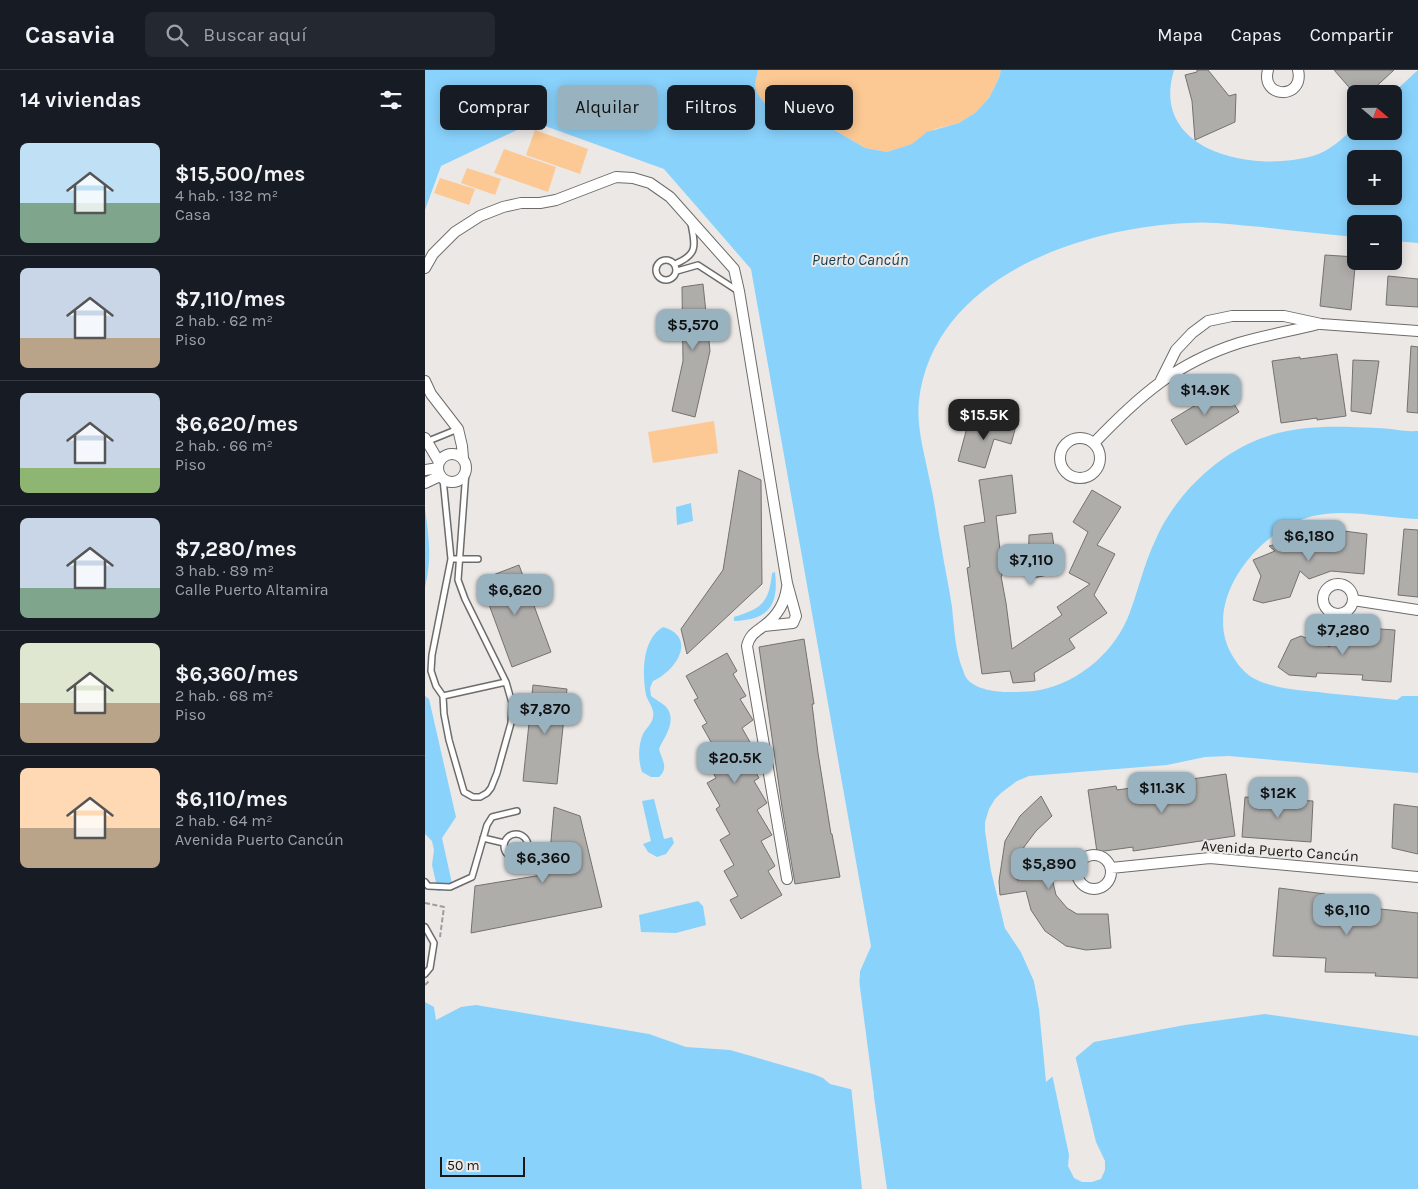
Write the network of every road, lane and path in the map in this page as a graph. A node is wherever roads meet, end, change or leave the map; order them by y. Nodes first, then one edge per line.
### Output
1 (1268, 70) edge
2 (1298, 70) edge
3 (690, 219) junction
4 (675, 264) junction
5 (425, 268) edge
6 (677, 271) junction
7 (739, 291) junction
8 (1321, 324) junction
9 (1418, 331) edge
10 (1161, 380) junction
11 (425, 381) edge
12 (457, 429) junction
13 (425, 441) edge
14 (1094, 443) junction
15 (463, 458) junction
16 (425, 470) edge
17 (440, 471) junction
18 (466, 471) junction
19 (425, 483) edge
20 (451, 559) junction
21 (459, 559) junction
22 (478, 559) dead end
23 (787, 583) junction
24 (1353, 600) dead end
25 (1418, 610) edge
26 (779, 613) junction
27 (785, 624) junction
28 (764, 626) junction
29 (506, 682) junction
30 (443, 696) junction
31 (517, 811) dead end
32 (483, 838) junction
33 (504, 843) junction
34 (1111, 868) dead end
35 (1418, 877) edge
36 (787, 880) dead end
37 (425, 882) edge
38 (425, 927) edge
39 (425, 974) edge

1 - 2 street
3 - 4 lane
3 - 5 street
3 - 7 street
4 - 6 lane
4 - 6 lane
6 - 7 lane
7 - 23 street
8 - 9 street
8 - 10 street
8 - 10 street
10 - 14 street
11 - 12 street
12 - 13 lane
12 - 15 street
13 - 17 street
14 - 14 street
15 - 17 street
15 - 18 street
16 - 17 street
17 - 18 street
17 - 19 street
17 - 20 lane
18 - 21 lane
20 - 21 lane
20 - 30 lane
21 - 22 lane
21 - 29 lane
23 - 26 street
23 - 27 street
24 - 25 street
26 - 27 street
26 - 28 street
27 - 28 street
28 - 36 street
29 - 30 lane
29 - 30 lane
31 - 32 lane
32 - 33 lane
32 - 37 lane
33 - 33 lane
34 - 35 street, Avenida Puerto Cancún
38 - 39 lane

